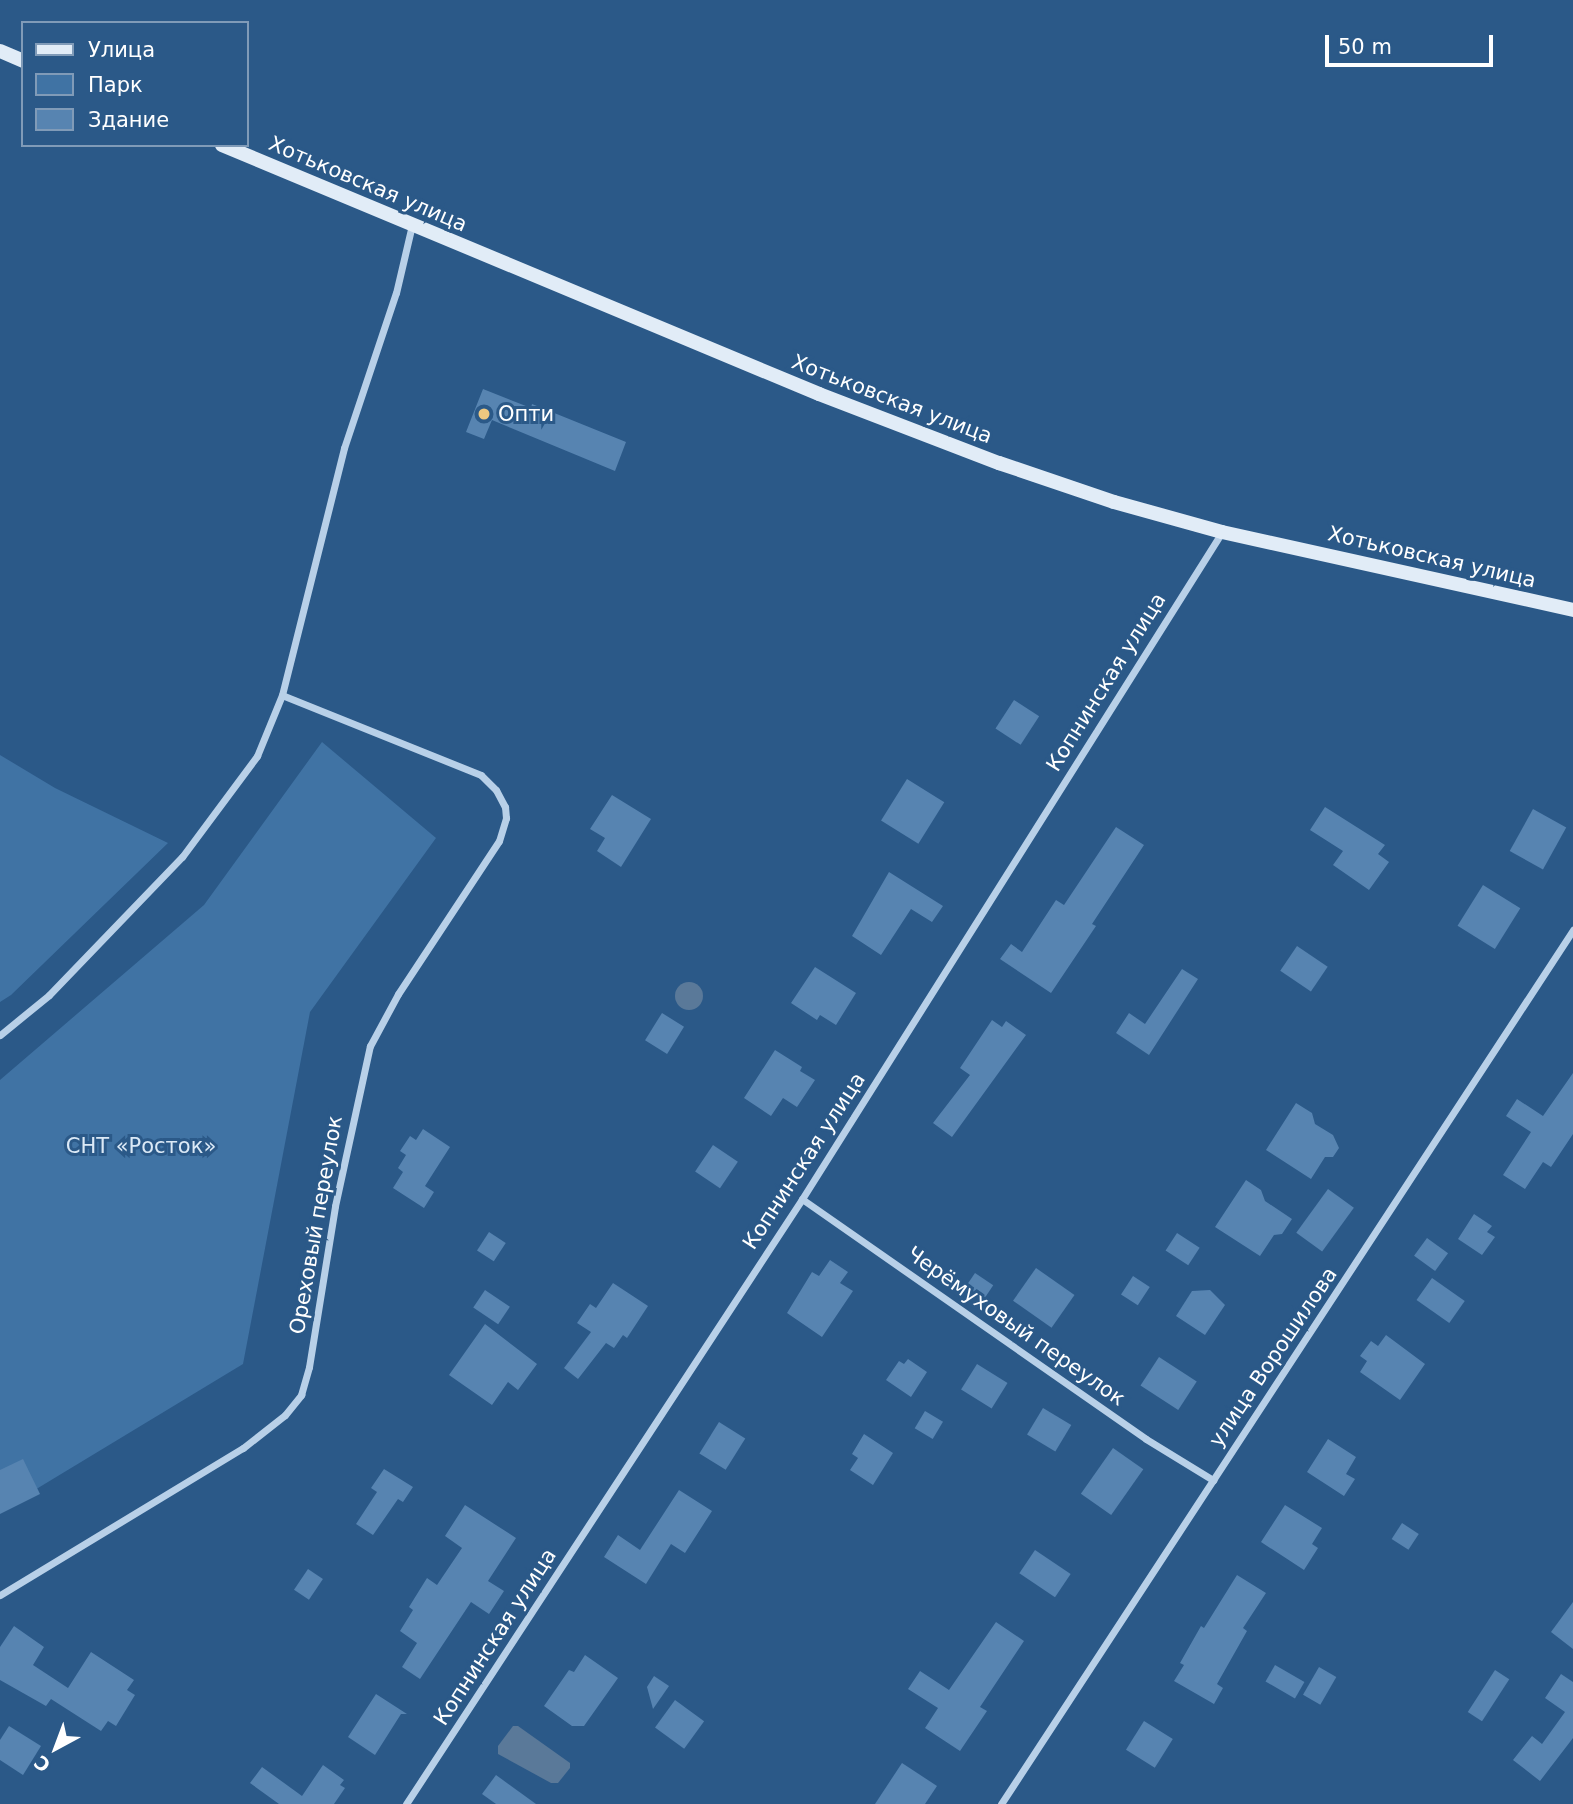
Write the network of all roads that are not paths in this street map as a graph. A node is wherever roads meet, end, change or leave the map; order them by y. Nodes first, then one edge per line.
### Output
1 (0, 51) edge
2 (21, 60) edge
3 (227, 147) edge
4 (412, 225) junction
5 (1222, 532) junction
6 (1573, 610) edge
7 (282, 695) junction
8 (1573, 930) edge
9 (0, 1035) edge
10 (802, 1199) junction
11 (1213, 1480) junction
12 (0, 1595) edge
13 (406, 1804) edge
14 (1001, 1804) edge

1 - 2 main road
3 - 4 main road, Хотьковская улица
4 - 5 main road, Хотьковская улица
4 - 7 street
5 - 6 main road, Хотьковская улица
5 - 10 street, Копнинская улица
7 - 9 street
7 - 12 street, Ореховый переулок
8 - 11 street, улица Ворошилова
10 - 11 street, Черёмуховый переулок
10 - 13 street, Копнинская улица
11 - 14 street, улица Ворошилова

